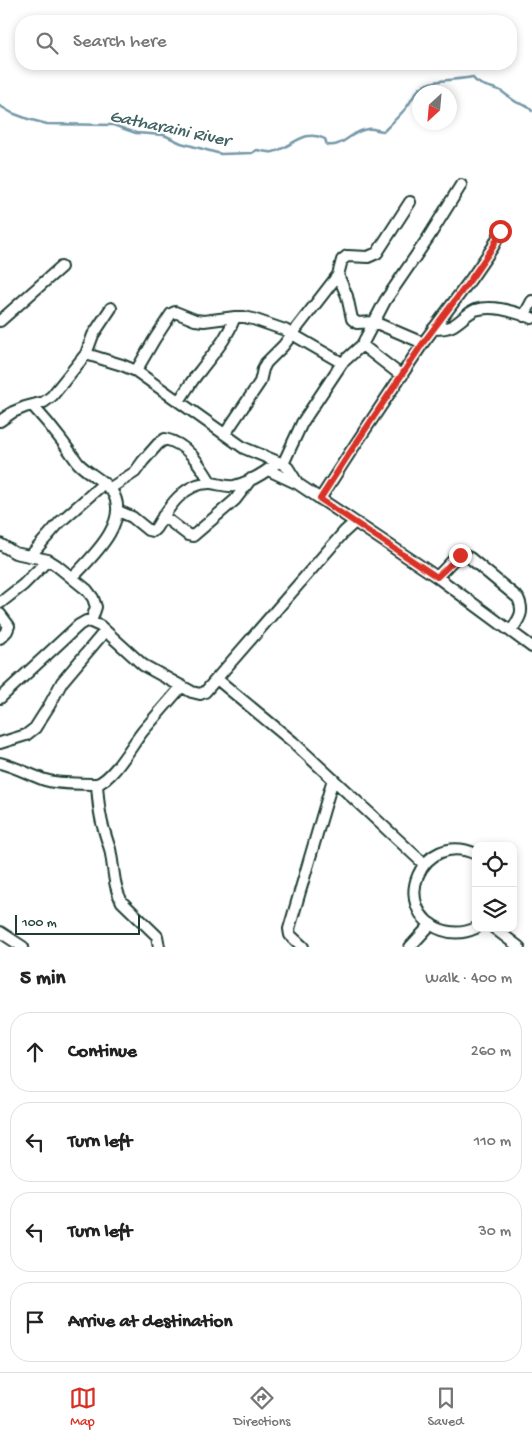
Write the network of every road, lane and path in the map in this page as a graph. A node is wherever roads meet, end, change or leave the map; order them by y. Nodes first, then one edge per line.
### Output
1 (461, 185) dead end
2 (410, 202) dead end
3 (500, 231) dead end
4 (61, 267) dead end
5 (338, 275) junction
6 (532, 301) edge
7 (111, 308) dead end
8 (528, 317) edge
9 (235, 318) junction
10 (0, 321) edge
11 (374, 322) junction
12 (433, 329) junction
13 (293, 334) junction
14 (423, 343) junction
15 (362, 345) junction
16 (86, 354) junction
17 (342, 363) junction
18 (136, 371) junction
19 (402, 376) junction
20 (179, 401) junction
21 (33, 406) junction
22 (0, 421) edge
23 (225, 434) junction
24 (281, 463) junction
25 (268, 470) junction
26 (252, 479) junction
27 (211, 483) junction
28 (298, 484) junction
29 (106, 486) junction
30 (230, 486) junction
31 (320, 499) junction
32 (235, 500) junction
33 (118, 511) junction
34 (163, 516) junction
35 (355, 522) junction
36 (0, 544) edge
37 (31, 556) junction
38 (48, 560) junction
39 (437, 577) junction
40 (72, 578) junction
41 (0, 603) edge
42 (0, 614) edge
43 (91, 622) junction
44 (105, 631) junction
45 (511, 631) junction
46 (0, 638) edge
47 (532, 647) edge
48 (217, 679) junction
49 (182, 686) junction
50 (0, 698) edge
51 (0, 743) edge
52 (0, 763) edge
53 (333, 780) junction
54 (97, 784) junction
55 (472, 853) edge
56 (424, 864) junction
57 (431, 924) junction
58 (472, 929) edge
59 (0, 932) edge
60 (499, 932) edge
61 (23, 947) edge
62 (159, 947) edge
63 (303, 947) edge
64 (410, 947) edge
65 (519, 947) edge

1 - 11 street
2 - 5 street
3 - 12 street
4 - 10 street
5 - 11 street
5 - 13 street
6 - 8 street
7 - 16 street
8 - 12 street
9 - 13 street
9 - 18 street
9 - 20 street
11 - 14 street
11 - 15 street
12 - 14 street
13 - 17 street
13 - 23 street
14 - 19 street
15 - 17 street
15 - 19 street
16 - 18 street
16 - 21 street
17 - 24 street
18 - 20 street
19 - 31 street
20 - 23 street
21 - 22 street
21 - 29 street
23 - 24 street
24 - 25 street
24 - 28 street
25 - 26 street
25 - 28 street
26 - 30 street
26 - 32 street
27 - 29 street
27 - 30 street
27 - 34 street
28 - 31 street
29 - 33 street
29 - 37 street
30 - 32 street
31 - 35 street
32 - 34 street
33 - 34 street
33 - 40 street
35 - 39 street
35 - 48 street
36 - 37 street
37 - 38 street
38 - 40 street
38 - 41 street
39 - 45 street
39 - 45 street
40 - 43 street
42 - 46 street
43 - 44 street
43 - 50 street
44 - 49 street
44 - 51 street
45 - 47 street
48 - 49 street
48 - 53 street
49 - 54 street
52 - 54 street
53 - 56 street
53 - 63 street
54 - 62 street
55 - 56 street
56 - 57 street
57 - 58 street
57 - 64 street
59 - 61 street
60 - 65 street

